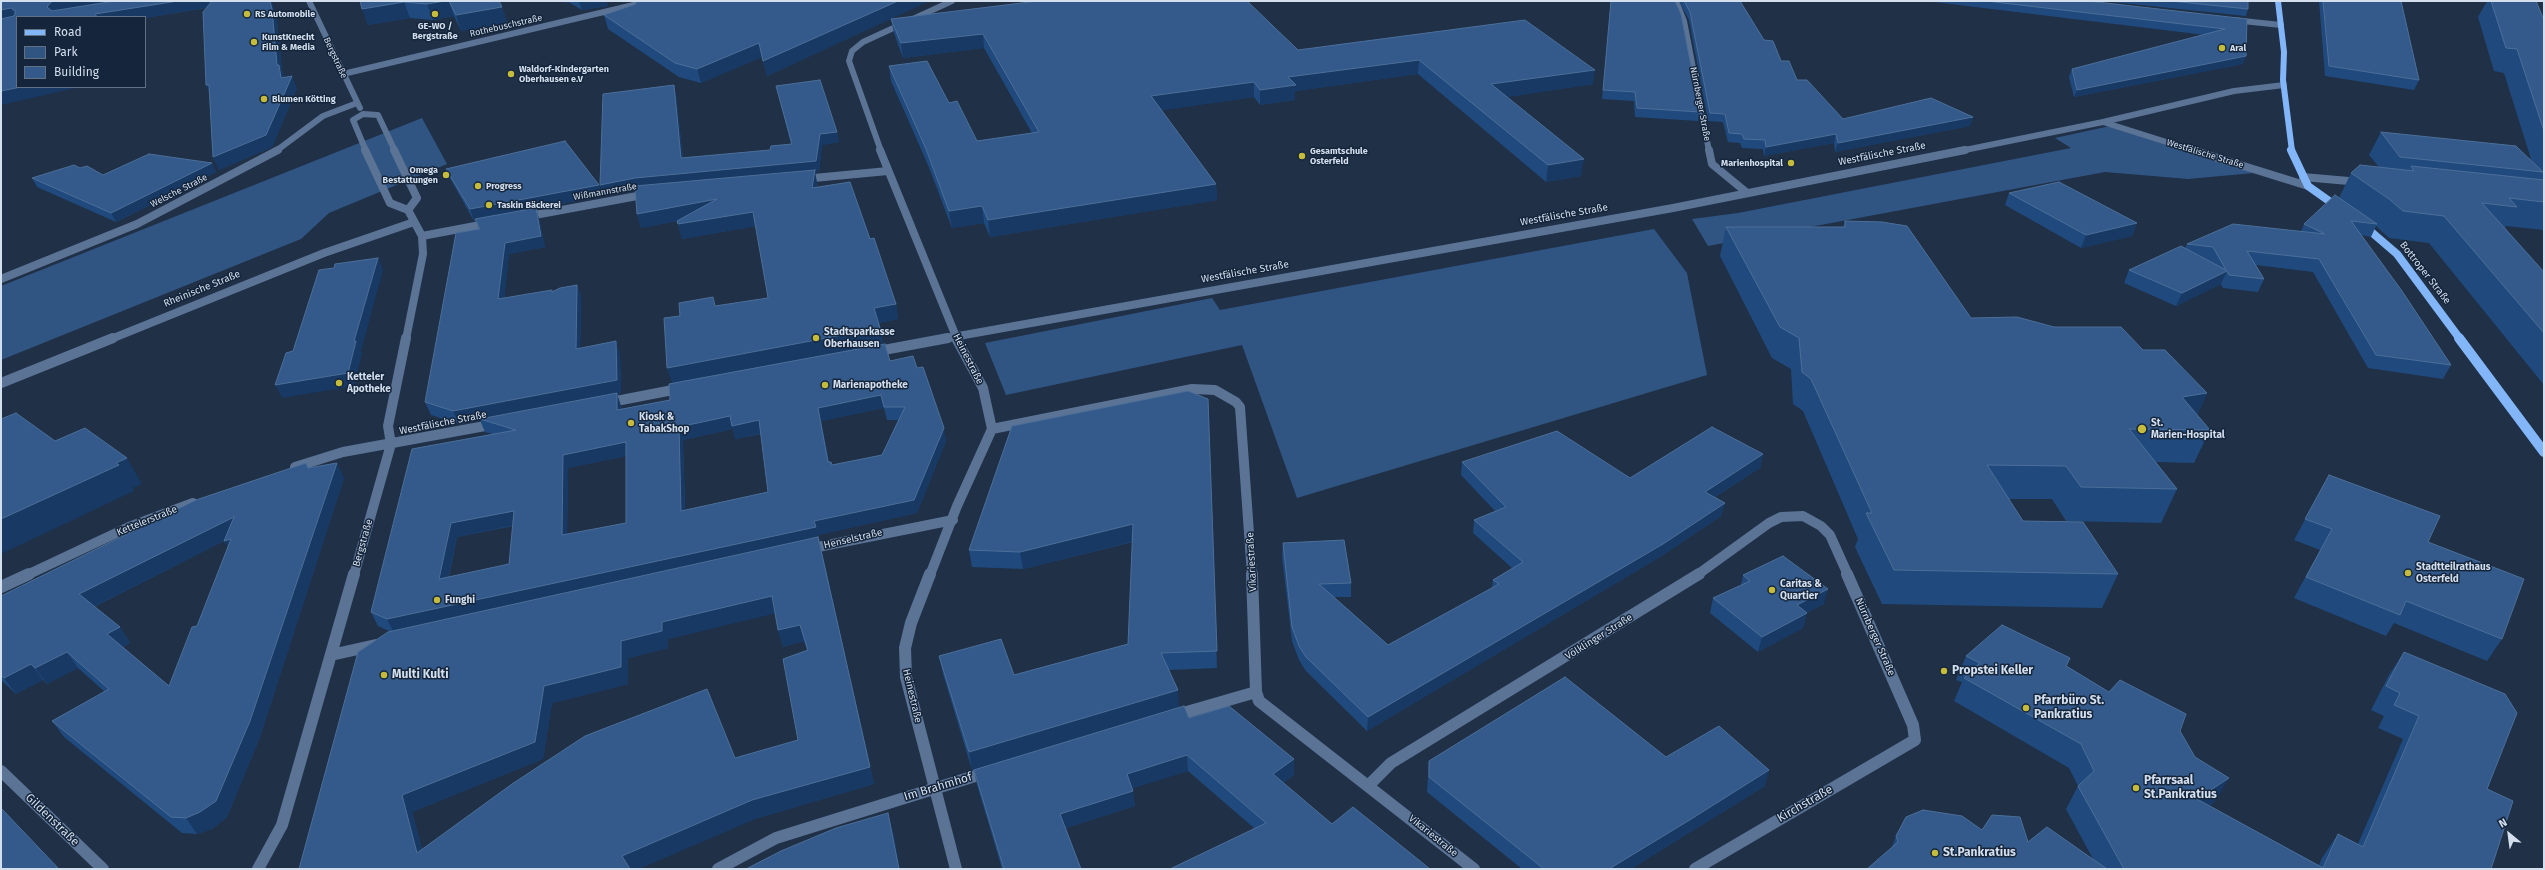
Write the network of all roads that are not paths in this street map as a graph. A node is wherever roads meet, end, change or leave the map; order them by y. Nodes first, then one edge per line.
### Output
1 (309, 1) edge
2 (650, 1) edge
3 (952, 1) edge
4 (1676, 1) edge
5 (2278, 1) edge
6 (2223, 19) edge
7 (2281, 25) junction
8 (343, 74) junction
9 (2284, 85) junction
10 (357, 103) junction
11 (363, 114) junction
12 (2103, 122) junction
13 (888, 171) junction
14 (2303, 177) junction
15 (791, 180) edge
16 (2368, 183) edge
17 (2308, 186) junction
18 (1746, 192) junction
19 (654, 194) edge
20 (408, 210) junction
21 (514, 219) edge
22 (500, 221) edge
23 (414, 222) junction
24 (422, 236) junction
25 (1, 279) edge
26 (956, 336) junction
27 (862, 354) edge
28 (1, 383) edge
29 (691, 386) edge
30 (599, 404) edge
31 (506, 422) edge
32 (992, 429) junction
33 (391, 444) junction
34 (2544, 452) edge
35 (283, 471) edge
36 (204, 499) edge
37 (953, 520) junction
38 (1830, 535) joint
39 (797, 552) edge
40 (1, 587) edge
41 (386, 643) edge
42 (331, 655) junction
43 (1256, 692) junction
44 (1164, 719) edge
45 (1916, 740) joint
46 (1003, 767) edge
47 (1, 771) edge
48 (1369, 785) junction
49 (935, 788) junction
50 (103, 869) edge
51 (258, 869) edge
52 (718, 869) edge
53 (956, 869) edge
54 (1474, 869) edge
55 (1695, 869) edge

1 - 8 street, Bergstraße
2 - 8 street, Rothebuschstraße
3 - 13 street, Heinestraße
4 - 18 street, Nürnberger Straße
5 - 7 main road, Bottroper Straße
6 - 7 street
7 - 9 main road, Bottroper Straße
8 - 10 street, Bergstraße
9 - 12 street, Westfälische Straße
9 - 14 main road, Bottroper Straße
10 - 11 street, Bergstraße
10 - 25 street, Welsche Straße
11 - 20 street
11 - 20 street
12 - 17 street, Westfälische Straße
12 - 18 street, Westfälische Straße
13 - 15 street
13 - 26 street, Heinestraße
14 - 16 street
14 - 17 main road, Bottroper Straße
17 - 34 main road, Bottroper Straße
18 - 26 street, Westfälische Straße
19 - 21 street, Wißmannstraße
20 - 23 street, Bergstraße
22 - 24 street
23 - 24 street, Bergstraße
23 - 28 street, Rheinische Straße
24 - 33 street, Bergstraße
26 - 27 street, Westfälische Straße
26 - 32 street, Heinestraße
29 - 30 street
31 - 33 street, Westfälische Straße
32 - 37 street, Heinestraße
32 - 43 street, Vikariestraße
33 - 35 street
33 - 42 street, Bergstraße
36 - 40 street, Kettelerstraße
37 - 39 street, Henselstraße
37 - 49 street, Heinestraße
38 - 45 street, Nürnberger Straße
38 - 48 street, Völklinger Straße
41 - 42 street
42 - 51 street, Bergstraße
43 - 44 street
43 - 48 street, Vikariestraße
45 - 55 street, Kirchstraße
46 - 49 street, Im Brahmhof
47 - 50 street, Gildenstraße
48 - 54 street, Vikariestraße
49 - 52 street, Im Brahmhof
49 - 53 street, Heinestraße

